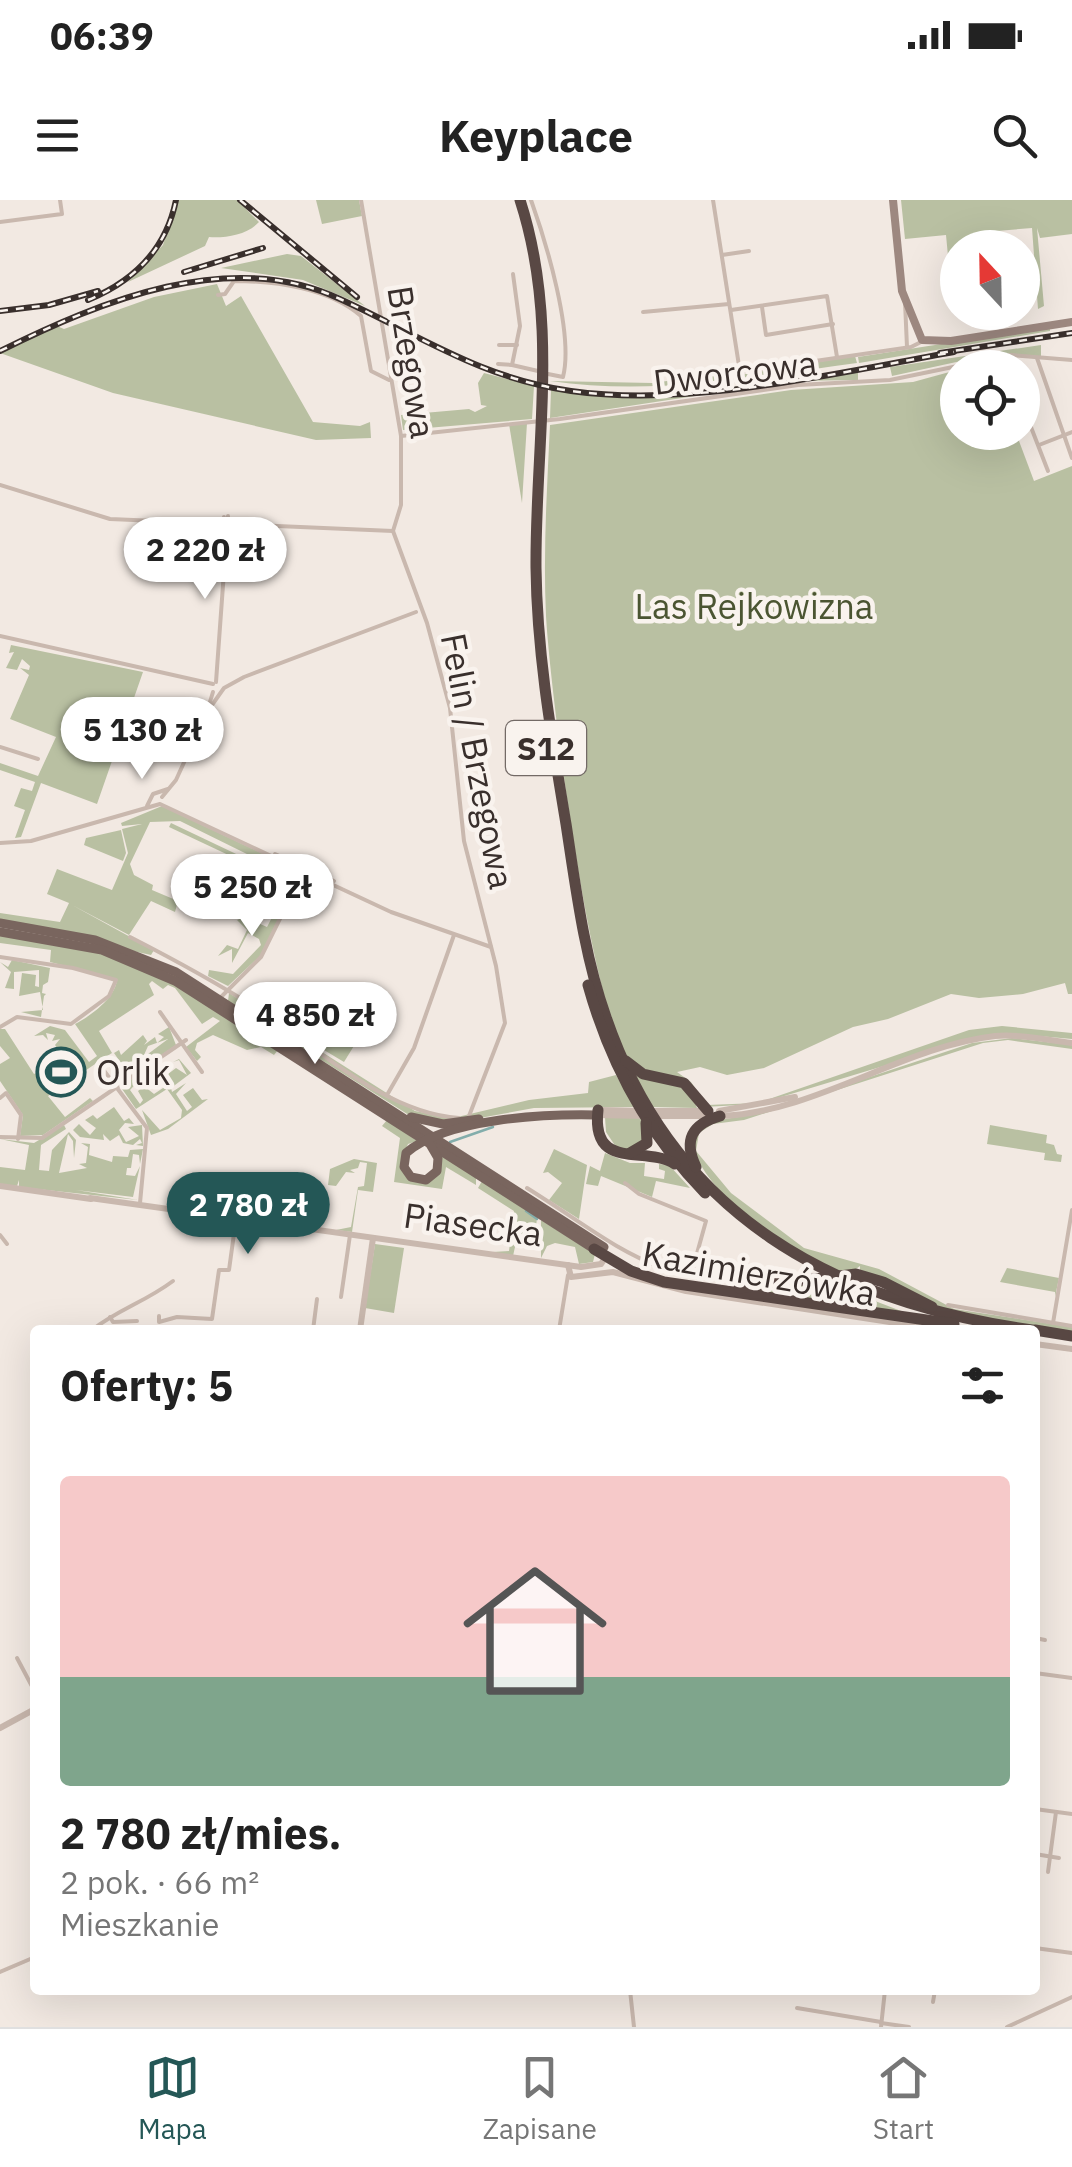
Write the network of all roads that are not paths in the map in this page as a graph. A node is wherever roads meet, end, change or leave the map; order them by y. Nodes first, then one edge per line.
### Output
1 (60, 200) edge
2 (361, 200) edge
3 (512, 200) edge
4 (520, 200) edge
5 (531, 200) edge
6 (713, 200) edge
7 (893, 200) edge
8 (0, 222) edge
9 (749, 251) dead end
10 (722, 255) junction
11 (514, 274) dead end
12 (900, 277) junction
13 (218, 295) dead end
14 (905, 300) junction
15 (762, 305) junction
16 (729, 307) junction
17 (642, 312) dead end
18 (1072, 322) edge
19 (833, 324) junction
20 (925, 335) junction
21 (499, 345) dead end
22 (517, 345) junction
23 (908, 348) junction
24 (837, 357) junction
25 (1040, 358) edge
26 (1072, 360) edge
27 (498, 364) dead end
28 (512, 364) junction
29 (542, 368) junction
30 (1040, 369) edge
31 (940, 370) edge
32 (392, 380) junction
33 (1072, 432) edge
34 (1064, 435) junction
35 (401, 436) junction
36 (538, 441) junction
37 (1040, 445) edge
38 (1040, 450) edge
39 (1072, 458) edge
40 (1048, 471) dead end
41 (0, 484) edge
42 (226, 520) junction
43 (393, 531) junction
44 (416, 612) dead end
45 (0, 636) edge
46 (217, 687) junction
47 (0, 747) edge
48 (38, 759) dead end
49 (158, 800) junction
50 (0, 843) edge
51 (266, 852) junction
52 (306, 871) junction
53 (342, 887) junction
54 (0, 924) edge
55 (0, 932) edge
56 (454, 935) junction
57 (130, 937) dead end
58 (491, 946) junction
59 (0, 958) edge
60 (153, 958) junction
61 (221, 997) junction
62 (160, 1012) dead end
63 (0, 1026) edge
64 (184, 1042) junction
65 (1072, 1043) edge
66 (620, 1054) junction
67 (102, 1068) dead end
68 (202, 1072) dead end
69 (850, 1082) junction
70 (117, 1087) junction
71 (387, 1096) junction
72 (0, 1098) edge
73 (703, 1111) junction
74 (390, 1112) junction
75 (598, 1113) junction
76 (639, 1113) junction
77 (0, 1137) edge
78 (18, 1139) junction
79 (421, 1141) junction
80 (684, 1170) junction
81 (703, 1179) junction
82 (625, 1183) dead end
83 (508, 1185) junction
84 (0, 1186) edge
85 (527, 1188) joint
86 (547, 1201) junction
87 (139, 1205) junction
88 (1072, 1210) edge
89 (556, 1216) junction
90 (236, 1219) junction
91 (350, 1234) junction
92 (0, 1235) edge
93 (373, 1238) junction
94 (1070, 1238) edge
95 (7, 1244) dead end
96 (602, 1258) junction
97 (568, 1265) junction
98 (568, 1275) junction
99 (690, 1276) junction
100 (776, 1277) dead end
101 (173, 1282) dead end
102 (341, 1297) dead end
103 (317, 1299) dead end
104 (948, 1305) dead end
105 (109, 1316) junction
106 (159, 1316) dead end
107 (201, 1321) junction
108 (137, 1322) dead end
109 (1053, 1323) junction
110 (979, 1324) junction
111 (98, 1325) edge
112 (200, 1325) edge
113 (314, 1325) edge
114 (361, 1325) edge
115 (560, 1325) edge
116 (909, 1325) edge
117 (983, 1325) edge
118 (986, 1325) edge
119 (1072, 1326) edge
120 (1040, 1333) edge
121 (1072, 1338) edge
122 (1040, 1345) edge
123 (1072, 1349) edge
124 (1040, 1639) edge
125 (1044, 1640) dead end
126 (18, 1658) dead end
127 (1040, 1675) edge
128 (1072, 1678) edge
129 (30, 1682) edge
130 (30, 1712) edge
131 (0, 1728) edge
132 (1040, 1810) edge
133 (1056, 1812) junction
134 (1072, 1814) edge
135 (1040, 1855) edge
136 (1050, 1856) junction
137 (1058, 1858) dead end
138 (1048, 1872) dead end
139 (1040, 1949) edge
140 (1072, 1953) edge
141 (30, 1959) edge
142 (0, 1972) edge
143 (631, 1995) edge
144 (884, 1995) edge
145 (935, 1995) edge
146 (1072, 1997) edge
147 (934, 2002) dead end
148 (797, 2008) dead end
149 (832, 2014) junction
150 (881, 2024) edge
151 (634, 2027) edge
152 (835, 2027) edge
153 (909, 2027) edge
154 (1007, 2027) edge

1 - 8 street
2 - 32 street, Brzegowa
3 - 29 highway, S12
4 - 29 highway, S12
5 - 28 street
6 - 10 street
7 - 12 main road
9 - 10 street
10 - 16 street
11 - 22 street
12 - 14 main road
12 - 20 main road
13 - 32 street
14 - 20 main road
14 - 23 street
15 - 16 street
15 - 19 street
15 - 19 street
16 - 17 street
16 - 24 street
18 - 20 main road
19 - 24 street
20 - 23 street
21 - 22 street
22 - 28 street
23 - 24 street
25 - 26 street, Dworcowa
27 - 28 street
29 - 36 highway, S12
30 - 34 street
31 - 35 street, Dworcowa
32 - 35 street, Brzegowa
33 - 34 street
34 - 37 street
34 - 39 street
35 - 43 street, Brzegowa
36 - 66 highway, S12
36 - 76 highway, S12
38 - 40 street
41 - 42 street
42 - 43 street
42 - 46 street
43 - 58 street, Felin / Brzegowa
44 - 46 street
45 - 46 street
46 - 49 street
47 - 48 street
49 - 50 street
49 - 51 street
51 - 52 street
51 - 53 street
52 - 53 street
52 - 61 street
53 - 56 street
54 - 60 main road
55 - 60 main road
56 - 58 street
56 - 71 street
57 - 60 street
58 - 71 street, Felin / Brzegowa
59 - 63 street
60 - 61 main road
60 - 61 street
61 - 71 street
61 - 74 main road
61 - 74 main road
62 - 64 street
64 - 68 street
64 - 70 street
65 - 69 street
66 - 73 highway
66 - 81 highway, S12
67 - 70 street
69 - 73 street
69 - 73 street
70 - 78 street
70 - 87 street
72 - 78 street
73 - 76 street
73 - 81 highway
74 - 75 main road
74 - 79 main road
74 - 83 main road
75 - 76 street
75 - 76 highway
75 - 79 main road
75 - 80 highway
76 - 80 highway, S12
77 - 78 street
79 - 79 main road
79 - 96 main road
80 - 110 highway, S12
81 - 110 highway, S12
82 - 99 street
83 - 85 main road
83 - 89 main road
84 - 87 street, Piasecka
85 - 86 street
86 - 89 main road
86 - 99 street
87 - 90 street, Piasecka
88 - 94 street
89 - 96 main road
90 - 91 street, Piasecka
90 - 107 street
91 - 93 street, Piasecka
91 - 102 street
92 - 95 street
93 - 97 street, Piasecka
93 - 114 street
94 - 109 street
96 - 97 street, Piasecka
96 - 110 highway
96 - 110 highway
97 - 98 street
98 - 115 street
98 - 116 street, Kazimierzówka
99 - 100 street
101 - 105 street
103 - 113 street
104 - 109 street
105 - 108 street
105 - 111 street
106 - 107 street
107 - 112 street
109 - 119 street
110 - 117 highway, S12
110 - 118 highway, S12
120 - 121 highway, S12
122 - 123 street
124 - 125 street
126 - 129 street
127 - 128 street
130 - 131 street
132 - 133 street
133 - 134 street
133 - 136 street
135 - 136 street
136 - 137 street
136 - 138 street
139 - 140 street
141 - 142 street
143 - 151 street
144 - 150 street
145 - 147 street
146 - 154 street
148 - 149 street
149 - 150 street
149 - 152 street
150 - 153 street

